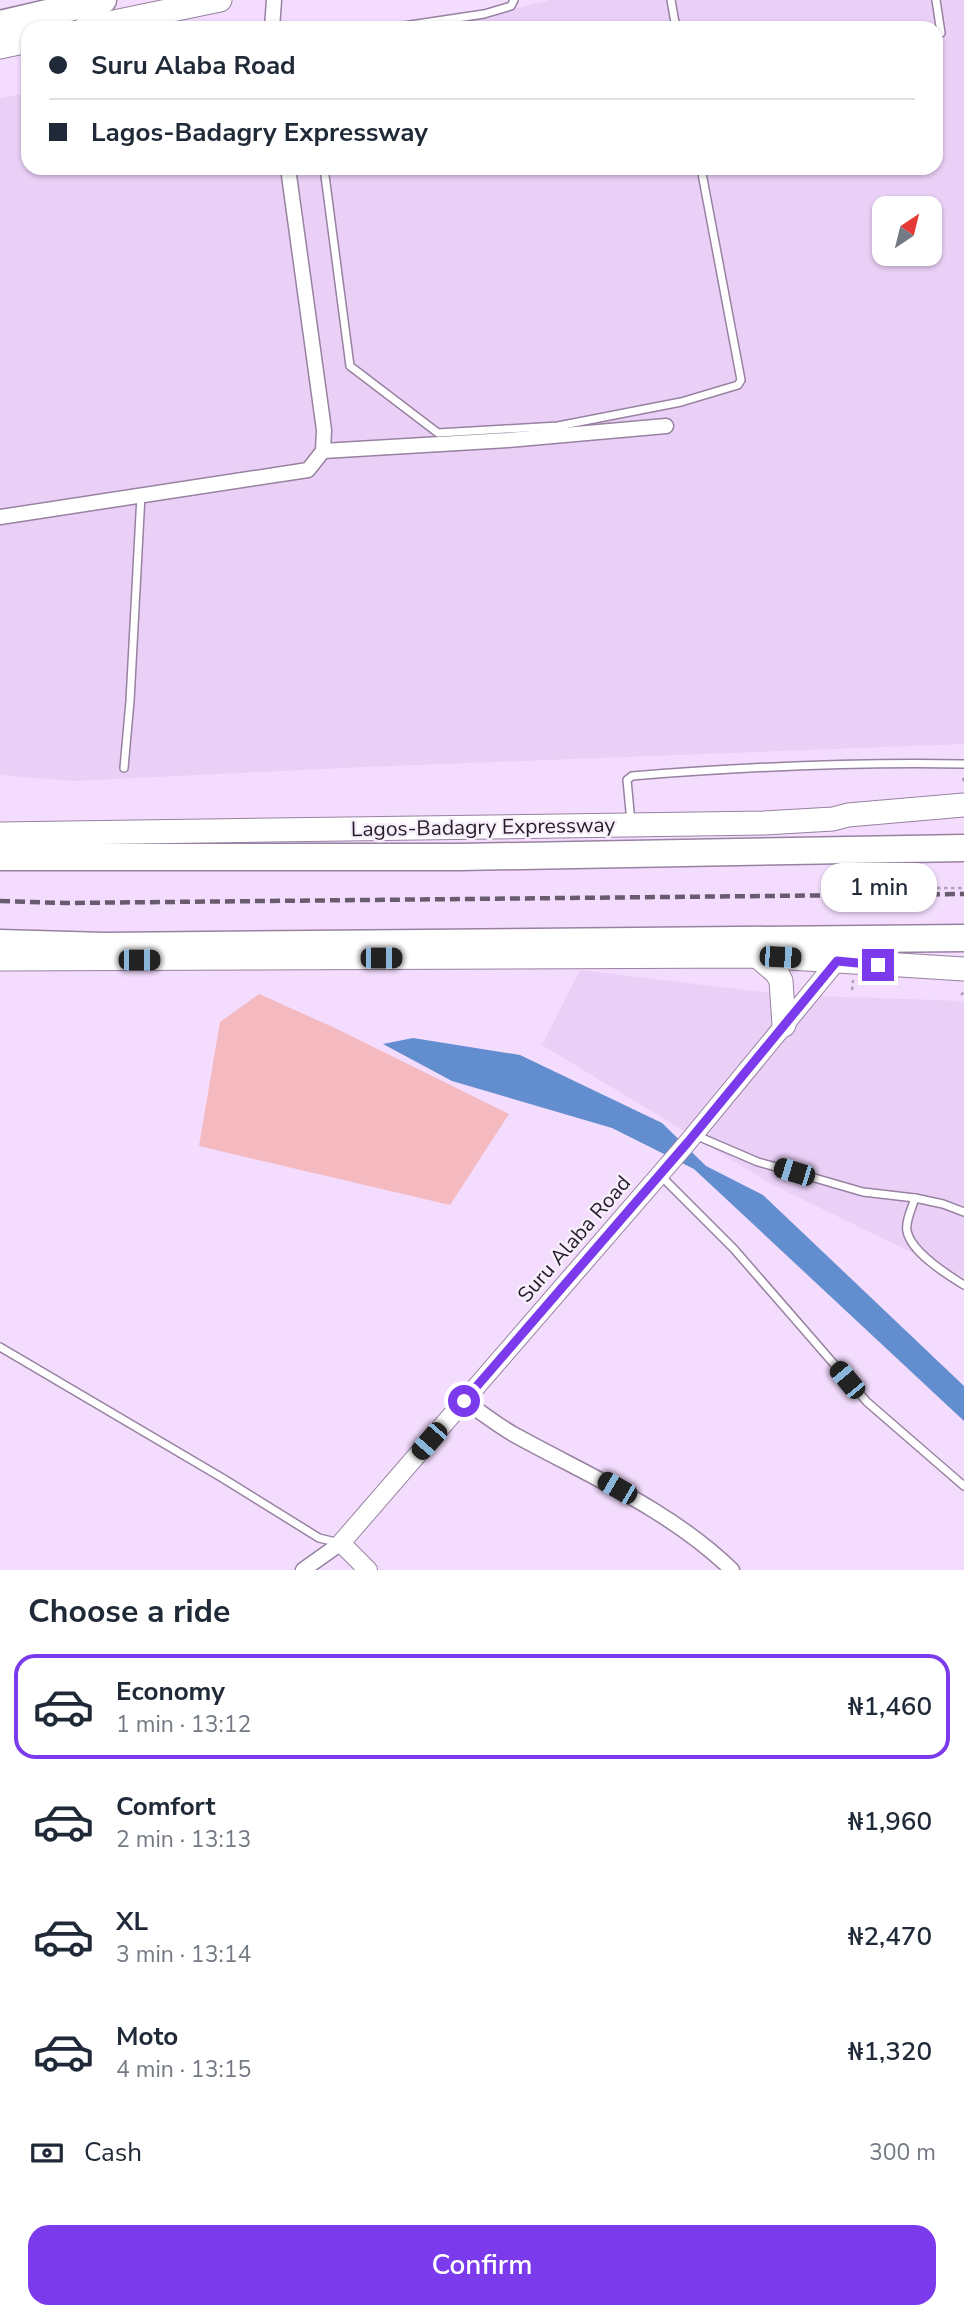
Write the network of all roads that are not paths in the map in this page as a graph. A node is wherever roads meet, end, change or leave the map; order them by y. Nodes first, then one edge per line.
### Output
1 (103, 0) edge
2 (220, 0) edge
3 (274, 0) edge
4 (514, 0) edge
5 (670, 0) edge
6 (936, 0) edge
7 (119, 21) edge
8 (272, 21) edge
9 (437, 21) edge
10 (674, 21) edge
11 (940, 21) edge
12 (0, 23) edge
13 (21, 42) edge
14 (0, 47) edge
15 (289, 175) edge
16 (325, 175) edge
17 (703, 175) edge
18 (666, 426) dead end
19 (323, 451) junction
20 (141, 495) junction
21 (0, 517) edge
22 (964, 764) edge
23 (124, 768) dead end
24 (964, 805) edge
25 (631, 825) junction
26 (0, 834) edge
27 (964, 842) edge
28 (934, 848) junction
29 (964, 848) edge
30 (0, 857) edge
31 (964, 938) edge
32 (929, 939) junction
33 (0, 943) edge
34 (964, 947) edge
35 (757, 956) junction
36 (0, 959) edge
37 (837, 961) junction
38 (964, 969) edge
39 (784, 1025) junction
40 (691, 1138) junction
41 (664, 1169) junction
42 (915, 1198) junction
43 (964, 1212) edge
44 (964, 1285) edge
45 (0, 1347) edge
46 (464, 1401) junction
47 (964, 1486) edge
48 (341, 1543) junction
49 (303, 1570) edge
50 (368, 1570) edge
51 (732, 1570) edge

1 - 12 highway
2 - 7 main road
3 - 8 street
4 - 9 lane
5 - 10 lane
6 - 11 lane
13 - 14 main road
15 - 19 street
16 - 17 lane
18 - 19 street
19 - 20 street
20 - 21 street
20 - 23 lane
22 - 25 lane
24 - 25 main road, Lagos-Badagry Expressway
25 - 26 main road, Lagos-Badagry Expressway
27 - 28 highway
28 - 29 highway, Lagos-Badagry Expressway
28 - 30 highway, Lagos-Badagry Expressway
31 - 32 highway
32 - 33 highway
32 - 34 highway
35 - 36 main road
35 - 37 main road
35 - 39 main road
37 - 38 main road
37 - 39 street, Suru Alaba Road
39 - 40 street, Suru Alaba Road
40 - 41 street, Suru Alaba Road
40 - 42 lane
41 - 46 street, Suru Alaba Road
41 - 47 lane
42 - 43 lane
42 - 44 lane
45 - 48 lane
46 - 48 street, Suru Alaba Road
46 - 51 street
48 - 49 street
48 - 50 street

